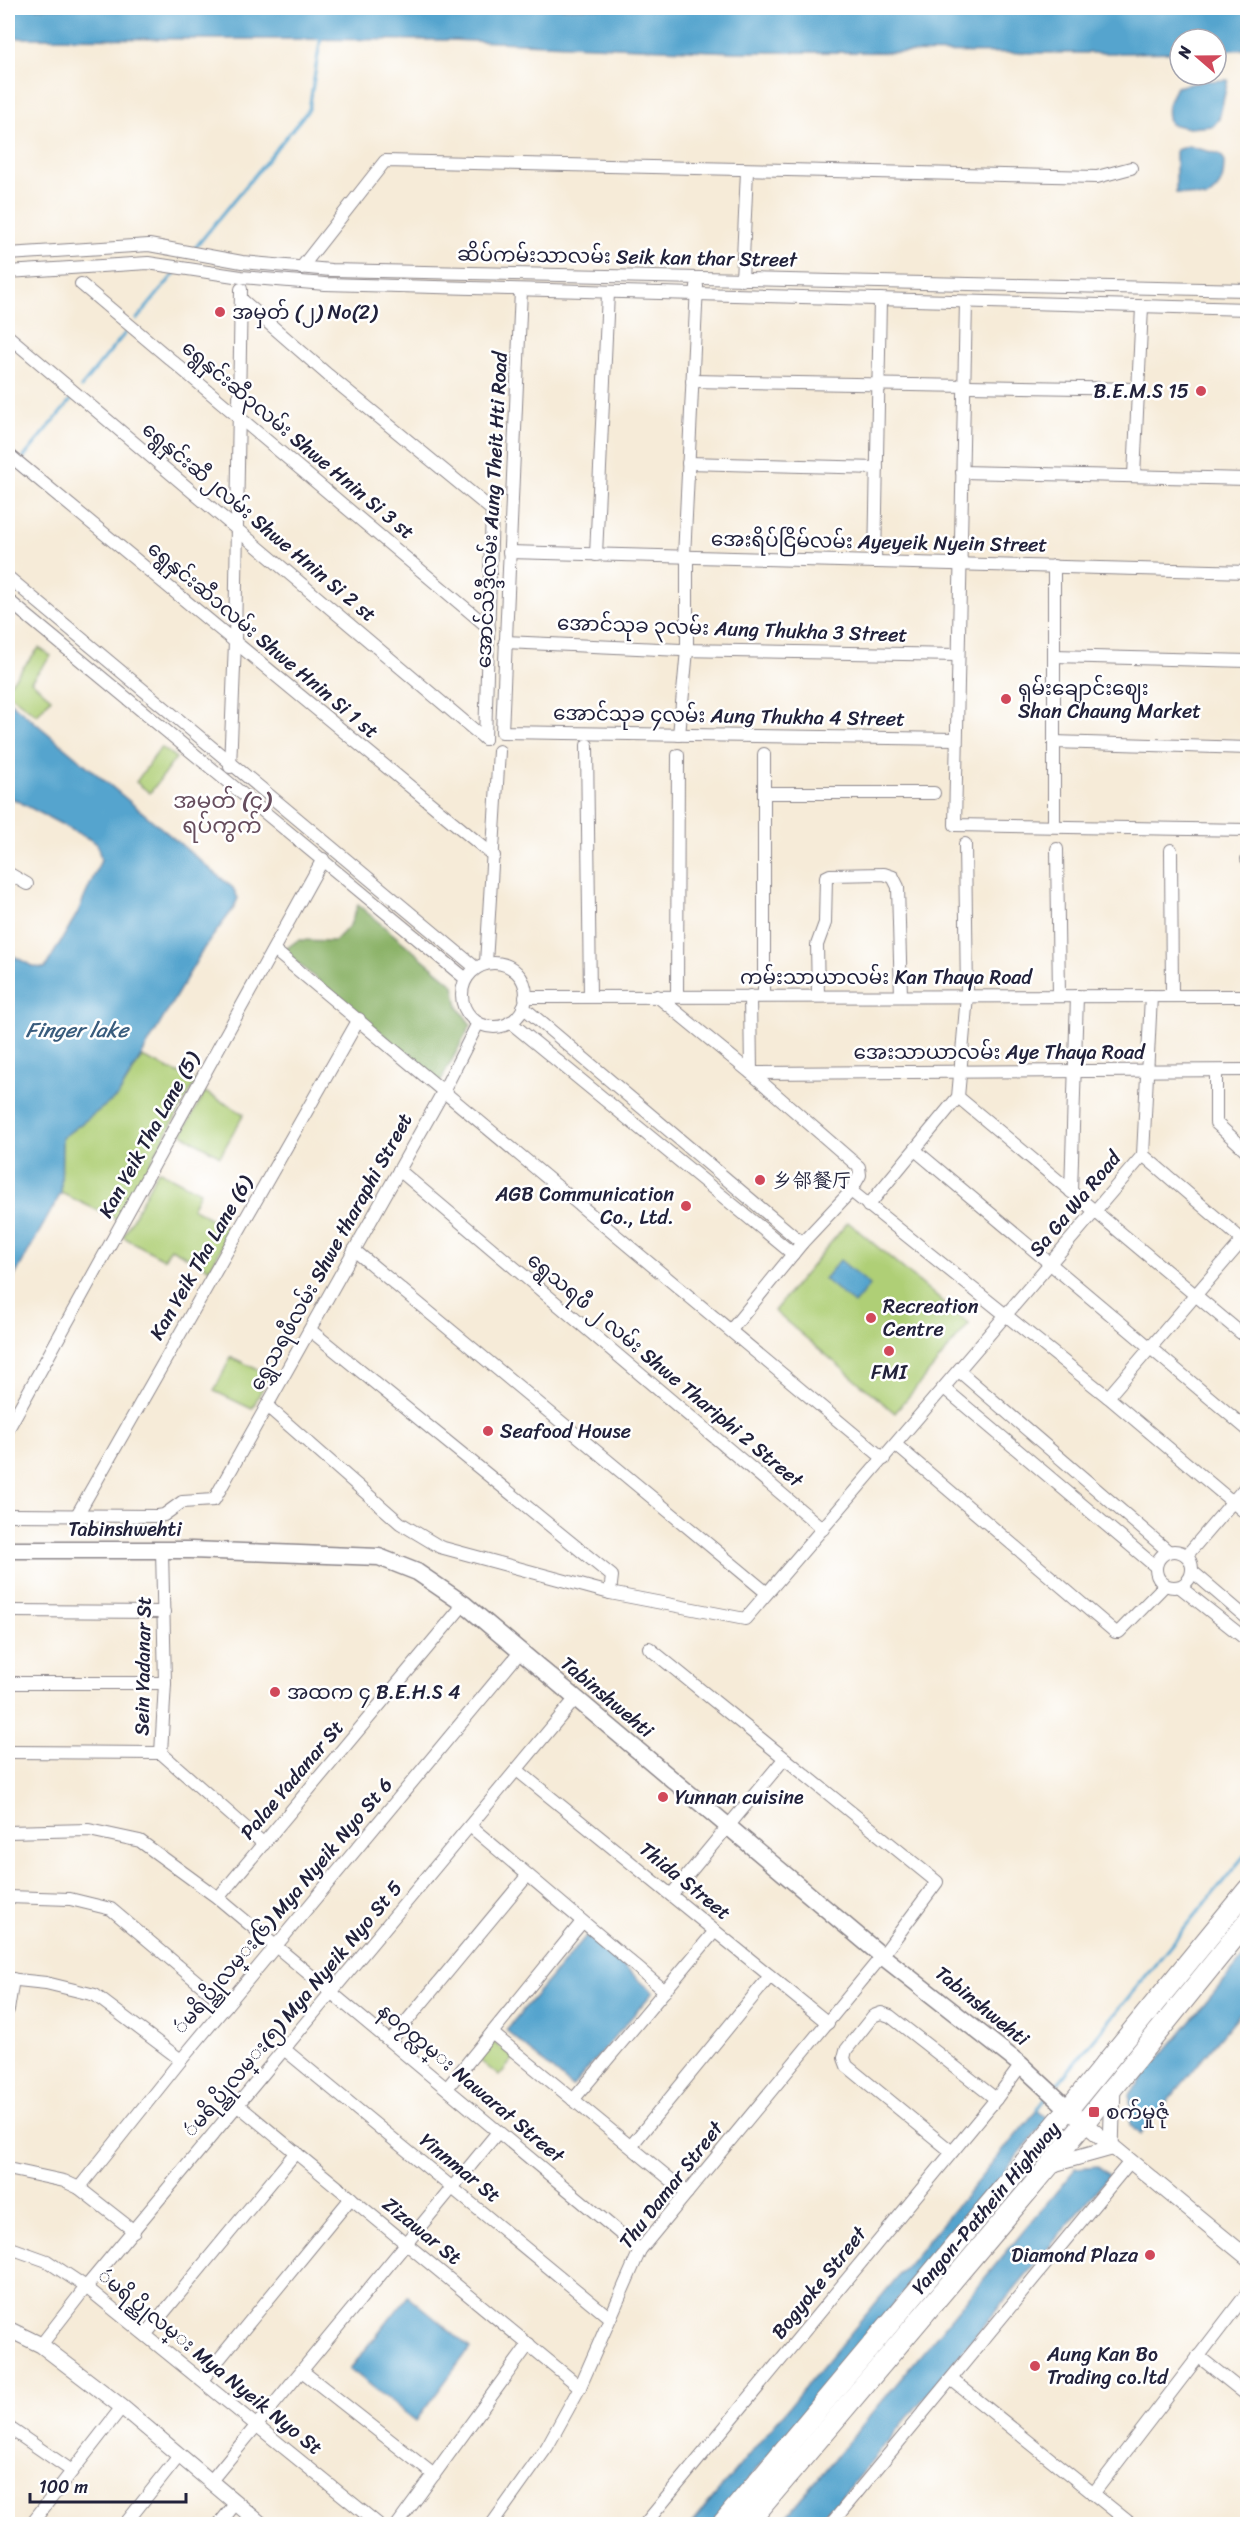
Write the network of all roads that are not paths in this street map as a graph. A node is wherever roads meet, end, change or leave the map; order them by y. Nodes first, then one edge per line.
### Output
1 (1131, 168) dead end
2 (747, 171) junction
3 (8, 254) edge
4 (301, 268) junction
5 (8, 272) edge
6 (697, 278) junction
7 (742, 280) junction
8 (81, 284) dead end
9 (521, 290) junction
10 (1248, 290) edge
11 (608, 293) junction
12 (697, 293) junction
13 (880, 299) junction
14 (966, 302) junction
15 (1142, 307) junction
16 (1248, 309) edge
17 (8, 336) edge
18 (692, 381) junction
19 (879, 383) junction
20 (964, 384) junction
21 (1137, 389) junction
22 (239, 414) junction
23 (8, 454) edge
24 (688, 463) junction
25 (877, 468) junction
26 (962, 472) junction
27 (1134, 476) junction
28 (1248, 479) edge
29 (237, 529) junction
30 (509, 552) junction
31 (597, 555) junction
32 (685, 557) junction
33 (875, 562) junction
34 (960, 564) junction
35 (1053, 567) junction
36 (1248, 572) edge
37 (8, 578) edge
38 (8, 600) edge
39 (489, 628) junction
40 (235, 642) junction
41 (505, 642) junction
42 (687, 650) junction
43 (958, 655) junction
44 (1054, 656) junction
45 (1248, 661) edge
46 (502, 732) joint
47 (679, 735) junction
48 (956, 740) junction
49 (1054, 742) junction
50 (587, 745) dead end
51 (1248, 748) edge
52 (500, 751) dead end
53 (764, 754) dead end
54 (678, 755) dead end
55 (230, 763) junction
56 (229, 784) junction
57 (764, 793) junction
58 (934, 793) dead end
59 (1054, 825) junction
60 (1248, 830) edge
61 (964, 844) dead end
62 (1057, 849) dead end
63 (1171, 850) dead end
64 (494, 856) junction
65 (323, 859) junction
66 (8, 873) edge
67 (27, 884) dead end
68 (274, 950) junction
69 (481, 965) junction
70 (466, 979) junction
71 (590, 996) junction
72 (657, 996) junction
73 (677, 996) junction
74 (750, 996) junction
75 (764, 996) junction
76 (818, 996) junction
77 (901, 996) junction
78 (967, 996) junction
79 (1059, 996) junction
80 (1077, 996) junction
81 (1151, 996) junction
82 (1172, 996) junction
83 (1248, 996) edge
84 (524, 1002) junction
85 (359, 1019) junction
86 (510, 1022) junction
87 (478, 1023) junction
88 (961, 1070) junction
89 (1248, 1070) edge
90 (1147, 1071) junction
91 (1216, 1071) junction
92 (1075, 1072) junction
93 (751, 1073) junction
94 (443, 1092) junction
95 (958, 1097) junction
96 (915, 1150) junction
97 (1248, 1152) edge
98 (1143, 1155) junction
99 (399, 1170) junction
100 (851, 1191) junction
101 (1071, 1192) junction
102 (867, 1206) junction
103 (1094, 1212) junction
104 (1246, 1239) edge
105 (802, 1243) junction
106 (354, 1250) junction
107 (794, 1254) junction
108 (1050, 1264) junction
109 (1195, 1295) junction
110 (1004, 1316) junction
111 (310, 1330) junction
112 (730, 1330) junction
113 (1248, 1340) edge
114 (1150, 1348) junction
115 (959, 1371) junction
116 (944, 1388) junction
117 (1108, 1397) junction
118 (267, 1406) junction
119 (8, 1429) edge
120 (1248, 1430) edge
121 (896, 1445) junction
122 (884, 1459) junction
123 (1248, 1484) edge
124 (1232, 1502) junction
125 (8, 1515) edge
126 (77, 1515) junction
127 (1248, 1515) edge
128 (823, 1529) junction
129 (8, 1550) edge
130 (162, 1550) junction
131 (1168, 1551) junction
132 (1187, 1555) junction
133 (1156, 1568) junction
134 (1192, 1572) junction
135 (1165, 1585) junction
136 (1180, 1587) junction
137 (610, 1593) junction
138 (767, 1593) junction
139 (464, 1604) junction
140 (8, 1611) edge
141 (164, 1612) junction
142 (1248, 1619) edge
143 (1248, 1641) edge
144 (649, 1648) dead end
145 (521, 1652) junction
146 (8, 1683) edge
147 (165, 1683) junction
148 (576, 1698) junction
149 (8, 1752) edge
150 (161, 1753) junction
151 (784, 1759) junction
152 (517, 1770) junction
153 (470, 1826) junction
154 (728, 1826) junction
155 (8, 1832) edge
156 (264, 1844) junction
157 (527, 1876) junction
158 (1248, 1888) edge
159 (671, 1895) junction
160 (8, 1897) edge
161 (218, 1898) junction
162 (1248, 1921) edge
163 (582, 1922) junction
164 (715, 1931) junction
165 (276, 1946) junction
166 (882, 1956) junction
167 (770, 1976) junction
168 (10, 1979) edge
169 (665, 1991) junction
170 (332, 1992) junction
171 (226, 2006) junction
172 (8, 2010) edge
173 (828, 2023) junction
174 (492, 2033) junction
175 (391, 2040) junction
176 (284, 2049) junction
177 (181, 2060) junction
178 (1021, 2065) junction
179 (1113, 2084) junction
180 (447, 2088) junction
181 (1057, 2098) junction
182 (996, 2099) junction
183 (573, 2100) junction
184 (238, 2105) junction
185 (1084, 2123) junction
186 (498, 2132) junction
187 (631, 2146) junction
188 (1111, 2148) junction
189 (296, 2152) junction
190 (952, 2152) junction
191 (1129, 2163) junction
192 (1050, 2164) junction
193 (8, 2169) edge
194 (453, 2187) junction
195 (79, 2188) junction
196 (687, 2193) junction
197 (351, 2198) junction
198 (134, 2231) junction
199 (407, 2244) junction
200 (8, 2247) edge
201 (640, 2250) junction
202 (1248, 2258) edge
203 (86, 2287) junction
204 (1246, 2297) edge
205 (610, 2318) junction
206 (8, 2329) edge
207 (146, 2334) junction
208 (529, 2344) junction
209 (41, 2345) junction
210 (1198, 2356) junction
211 (302, 2371) junction
212 (951, 2379) junction
213 (202, 2380) junction
214 (580, 2387) junction
215 (1248, 2396) edge
216 (122, 2407) junction
217 (258, 2425) junction
218 (8, 2427) edge
219 (179, 2456) junction
220 (72, 2471) junction
221 (434, 2475) junction
222 (210, 2482) junction
223 (1093, 2494) junction
224 (236, 2503) junction
225 (8, 2521) edge
226 (13, 2524) edge
227 (31, 2524) edge
228 (125, 2524) edge
229 (219, 2524) edge
230 (261, 2524) edge
231 (378, 2524) edge
232 (398, 2524) edge
233 (492, 2524) edge
234 (645, 2524) edge
235 (722, 2524) edge
236 (747, 2524) edge
237 (831, 2524) edge
238 (1131, 2524) edge

1 - 2 street
2 - 4 street
2 - 7 street
3 - 4 street, ဆိပ်ကမ်းသာလမ်း Seik kan thar Street
4 - 6 street, ဆိပ်ကမ်းသာလမ်း Seik kan thar Street
5 - 9 street, ဆိပ်ကမ်းသာလမ်း Seik kan thar Street
6 - 7 street, ဆိပ်ကမ်းသာလမ်း Seik kan thar Street
6 - 12 street
7 - 10 street, ဆိပ်ကမ်းသာလမ်း Seik kan thar Street
8 - 22 street, ရွေနှင်းဆီ၃လမ်း Shwe Hnin Si 3 st
9 - 11 street, ဆိပ်ကမ်းသာလမ်း Seik kan thar Street
9 - 30 street, အောင်သိဒ္ဒီလမ်း Aung Theit Hti Road
11 - 12 street, ဆိပ်ကမ်းသာလမ်း Seik kan thar Street
11 - 31 street
12 - 13 street, ဆိပ်ကမ်းသာလမ်း Seik kan thar Street
12 - 18 street
13 - 14 street, ဆိပ်ကမ်းသာလမ်း Seik kan thar Street
13 - 19 street
14 - 15 street, ဆိပ်ကမ်းသာလမ်း Seik kan thar Street
14 - 20 street
15 - 16 street, ဆိပ်ကမ်းသာလမ်း Seik kan thar Street
15 - 21 street
17 - 29 street, ရွေနှင်းဆီ၂လမ်း Shwe Hnin Si 2 st
18 - 19 street
18 - 24 street
19 - 20 street
19 - 25 street
20 - 21 street
20 - 26 street
21 - 27 street
22 - 29 street
22 - 39 street, ရွေနှင်းဆီ၃လမ်း Shwe Hnin Si 3 st
22 - 39 street
23 - 40 street, ရွေနှင်းဆီ၁လမ်း Shwe Hnin Si 1 st
24 - 25 street
24 - 32 street
25 - 33 street
26 - 27 street
26 - 34 street
27 - 28 street
29 - 39 street, ရွေနှင်းဆီ၂လမ်း Shwe Hnin Si 2 st
29 - 40 street
30 - 31 street, အေးရိပ်ငြိမ်လမ်း Ayeyeik Nyein Street
30 - 41 street, အောင်သိဒ္ဒီလမ်း Aung Theit Hti Road
31 - 32 street, အေးရိပ်ငြိမ်လမ်း Ayeyeik Nyein Street
32 - 33 street, အေးရိပ်ငြိမ်လမ်း Ayeyeik Nyein Street
32 - 42 street
33 - 34 street, အေးရိပ်ငြိမ်လမ်း Ayeyeik Nyein Street
34 - 35 street, အေးရိပ်ငြိမ်လမ်း Ayeyeik Nyein Street
34 - 43 street
35 - 36 street, အေးရိပ်ငြိမ်လမ်း Ayeyeik Nyein Street
35 - 44 street
37 - 55 street
38 - 56 street
40 - 55 street
40 - 64 street, ရွေနှင်းဆီ၁လမ်း Shwe Hnin Si 1 st
41 - 42 street, အောင်သုခ ၃လမ်း Aung Thukha 3 Street
41 - 46 street, အောင်သိဒ္ဒီလမ်း Aung Theit Hti Road
42 - 43 street, အောင်သုခ ၃လမ်း Aung Thukha 3 Street
42 - 47 street
43 - 48 street
44 - 45 street
44 - 49 street
46 - 47 street, အောင်သုခ ၄လမ်း Aung Thukha 4 Street
47 - 48 street, အောင်သုခ ၄လမ်း Aung Thukha 4 Street
48 - 59 street
49 - 51 street
49 - 59 street
50 - 71 street
52 - 64 street
53 - 57 street
54 - 73 street
55 - 56 street
55 - 69 street
56 - 65 street
57 - 58 street
57 - 75 street
59 - 60 street
61 - 78 street
62 - 79 street
63 - 82 street
64 - 69 street
65 - 68 street, Kan Yeik Tha Lane (5)
65 - 70 street
66 - 67 street
68 - 85 street
68 - 119 street, Kan Yeik Tha Lane (5)
69 - 70 street
69 - 84 street
70 - 87 street
71 - 72 street, ကမ်းသာယာလမ်း Kan Thaya Road
71 - 84 street, ကမ်းသာယာလမ်း Kan Thaya Road
72 - 73 street, ကမ်းသာယာလမ်း Kan Thaya Road
72 - 93 street
73 - 74 street, ကမ်းသာယာလမ်း Kan Thaya Road
74 - 75 street, ကမ်းသာယာလမ်း Kan Thaya Road
74 - 93 street
75 - 76 street, ကမ်းသာယာလမ်း Kan Thaya Road
76 - 77 street, ကမ်းသာယာလမ်း Kan Thaya Road
76 - 77 street
77 - 78 street, ကမ်းသာယာလမ်း Kan Thaya Road
78 - 79 street, ကမ်းသာယာလမ်း Kan Thaya Road
78 - 88 street
79 - 80 street, ကမ်းသာယာလမ်း Kan Thaya Road
80 - 81 street, ကမ်းသာယာလမ်း Kan Thaya Road
80 - 92 street
81 - 82 street, ကမ်းသာယာလမ်း Kan Thaya Road
81 - 90 street, Sa Ga Wa Road
82 - 83 street, ကမ်းသာယာလမ်း Kan Thaya Road
84 - 86 street
84 - 105 street
85 - 94 street
85 - 126 street, Kan Yeik Tha Lane (6)
86 - 87 street
86 - 107 street
87 - 94 street, ရွှေသရဖီလမ်း Shwe tharaphi Street
88 - 92 street, အေးသာယာလမ်း Aye Thaya Road
88 - 93 street, အေးသာယာလမ်း Aye Thaya Road
88 - 95 street
89 - 91 street, အေးသာယာလမ်း Aye Thaya Road
90 - 91 street, အေးသာယာလမ်း Aye Thaya Road
90 - 92 street, အေးသာယာလမ်း Aye Thaya Road
90 - 98 street, Sa Ga Wa Road
91 - 97 street
92 - 101 street
93 - 100 street
94 - 99 street, ရွှေသရဖီလမ်း Shwe tharaphi Street
94 - 112 street
95 - 96 street
95 - 101 street
96 - 102 street
96 - 108 street
98 - 103 street, Sa Ga Wa Road
98 - 104 street
99 - 106 street, ရွှေသရဖီလမ်း Shwe tharaphi Street
99 - 128 street, ရွေသရဖီ ၂ လမ်း Shwe Thariphi 2 Street
100 - 102 street
100 - 105 street
101 - 103 street
102 - 110 street
103 - 108 street, Sa Ga Wa Road
103 - 109 street
104 - 109 street
105 - 107 street
106 - 111 street, ရွှေသရဖီလမ်း Shwe tharaphi Street
106 - 138 street
107 - 112 street
108 - 110 street, Sa Ga Wa Road
108 - 114 street
109 - 113 street
109 - 114 street
110 - 115 street, Sa Ga Wa Road
110 - 117 street
111 - 118 street, ရွှေသရဖီလမ်း Shwe tharaphi Street
111 - 137 street
112 - 122 street
114 - 117 street
114 - 120 street
115 - 116 street, Sa Ga Wa Road
115 - 131 street
116 - 121 street, Sa Ga Wa Road
116 - 133 street
117 - 124 street
118 - 126 street, ရွှေသရဖီလမ်း Shwe tharaphi Street
118 - 137 street
121 - 122 street, Sa Ga Wa Road
121 - 135 street
122 - 128 street, Sa Ga Wa Road
123 - 124 street
124 - 127 street
124 - 132 street
125 - 126 street
128 - 138 street, Sa Ga Wa Road
129 - 130 main road, Tabinshwehti
130 - 139 main road, Tabinshwehti
130 - 141 street, Sein Yadanar St
131 - 132 street
131 - 133 street
132 - 134 street
133 - 135 street
134 - 136 street
134 - 142 street
135 - 136 street
136 - 143 street
137 - 138 street, Sa Ga Wa Road
139 - 145 main road, Tabinshwehti
139 - 156 street, Palae Yadanar St
140 - 141 street
141 - 147 street, Sein Yadanar St
144 - 151 street
145 - 148 main road, Tabinshwehti
145 - 165 street, ဴမရိပ္ညိုလမ္း(၆) Mya Nyeik Nyo St 6
146 - 147 street
147 - 150 street, Sein Yadanar St
148 - 152 street, ဴမရိပ္ညိုလမ္း(၅) Mya Nyeik Nyo St 5
148 - 154 main road, Tabinshwehti
149 - 150 street
150 - 156 street, Sein Yadanar St
151 - 154 street
151 - 166 street, Thu Damar Street
152 - 153 street, ဴမရိပ္ညိုလမ္း(၅) Mya Nyeik Nyo St 5
152 - 159 street, Thida Street
153 - 157 street
153 - 170 street, ဴမရိပ္ညိုလမ္း(၅) Mya Nyeik Nyo St 5
154 - 159 street
154 - 166 main road, Tabinshwehti
155 - 161 street, နဝ၇တ္လမ္း Nawarat Street
156 - 161 street, Palae Yadanar St
157 - 163 street
157 - 175 street
158 - 181 main road, Yangon-Pathein Highway
159 - 164 street, Thida Street
160 - 171 street
161 - 165 street, နဝ၇တ္လမ္း Nawarat Street
162 - 179 main road, Yangon-Pathein Highway
163 - 169 street
163 - 174 street
164 - 167 street, Thida Street
164 - 169 street
165 - 170 street, နဝ၇တ္လမ္း Nawarat Street
165 - 171 street, ဴမရိပ္ညိုလမ္း(၆) Mya Nyeik Nyo St 6
166 - 173 street, Thu Damar Street
166 - 178 main road, Tabinshwehti
167 - 173 street, Thida Street
167 - 187 street
168 - 172 street
168 - 177 street
169 - 183 street
170 - 175 street, နဝ၇တ္လမ္း Nawarat Street
170 - 176 street, ဴမရိပ္ညိုလမ္း(၅) Mya Nyeik Nyo St 5
171 - 177 street, ဴမရိပ္ညိုလမ္း(၆) Mya Nyeik Nyo St 6
173 - 196 street, Thu Damar Street
174 - 180 street
174 - 183 street
175 - 180 street, နဝ၇တ္လမ္း Nawarat Street
176 - 184 street, ဴမရိပ္ညိုလမ္း(၅) Mya Nyeik Nyo St 5
176 - 194 street, Yinnmar St
177 - 195 street, ဴမရိပ္ညိုလမ္း(၆) Mya Nyeik Nyo St 6
178 - 181 main road, Tabinshwehti
178 - 182 street, Bogyoke Street
179 - 185 main road, Yangon-Pathein Highway
179 - 188 street
180 - 186 street, နဝ၇တ္လမ္း Nawarat Street
181 - 185 main road, Tabinshwehti
181 - 235 main road, Yangon-Pathein Highway
182 - 190 street, Bogyoke Street
182 - 190 street
183 - 187 street
184 - 189 street, Zizawar St
184 - 198 street, ဴမရိပ္ညိုလမ္း(၅) Mya Nyeik Nyo St 5
185 - 188 street
185 - 192 main road, Yangon-Pathein Highway
186 - 194 street
186 - 201 street, နဝ၇တ္လမ္း Nawarat Street
187 - 196 street
188 - 191 street
188 - 192 street
189 - 197 street, Zizawar St
189 - 207 street
190 - 234 street, Bogyoke Street
191 - 202 street
191 - 212 street
192 - 236 main road, Yangon-Pathein Highway
193 - 195 street
194 - 199 street
194 - 205 street, Yinnmar St
195 - 198 street
196 - 201 street, Thu Damar Street
197 - 199 street, Zizawar St
197 - 213 street
198 - 203 street, ဴမရိပ္ညိုလမ္း(၅) Mya Nyeik Nyo St 5
199 - 208 street, Zizawar St
199 - 211 street
200 - 203 street, ဴမရိပ္ညိုလမ္း Mya Nyeik Nyo St
201 - 205 street, Thu Damar Street
203 - 207 street, ဴမရိပ္ညိုလမ္း Mya Nyeik Nyo St
203 - 209 street, ဴမရိပ္ညိုလမ္း(၅) Mya Nyeik Nyo St 5
204 - 210 street
205 - 214 street, Thu Damar Street
206 - 209 street
207 - 213 street, ဴမရိပ္ညိုလမ္း Mya Nyeik Nyo St
208 - 214 street, Zizawar St
208 - 221 street
209 - 216 street
210 - 215 street
210 - 223 street
211 - 217 street
211 - 221 street
212 - 223 street
212 - 237 street
213 - 217 street, ဴမရိပ္ညိုလမ္း Mya Nyeik Nyo St
214 - 233 street, Thu Damar Street
216 - 219 street
216 - 220 street
217 - 222 street
217 - 231 street, ဴမရိပ္ညိုလမ္း Mya Nyeik Nyo St
218 - 220 street
219 - 222 street
219 - 228 street
220 - 227 street
221 - 232 street
222 - 224 street
223 - 238 street
224 - 229 street
224 - 230 street
225 - 226 street

